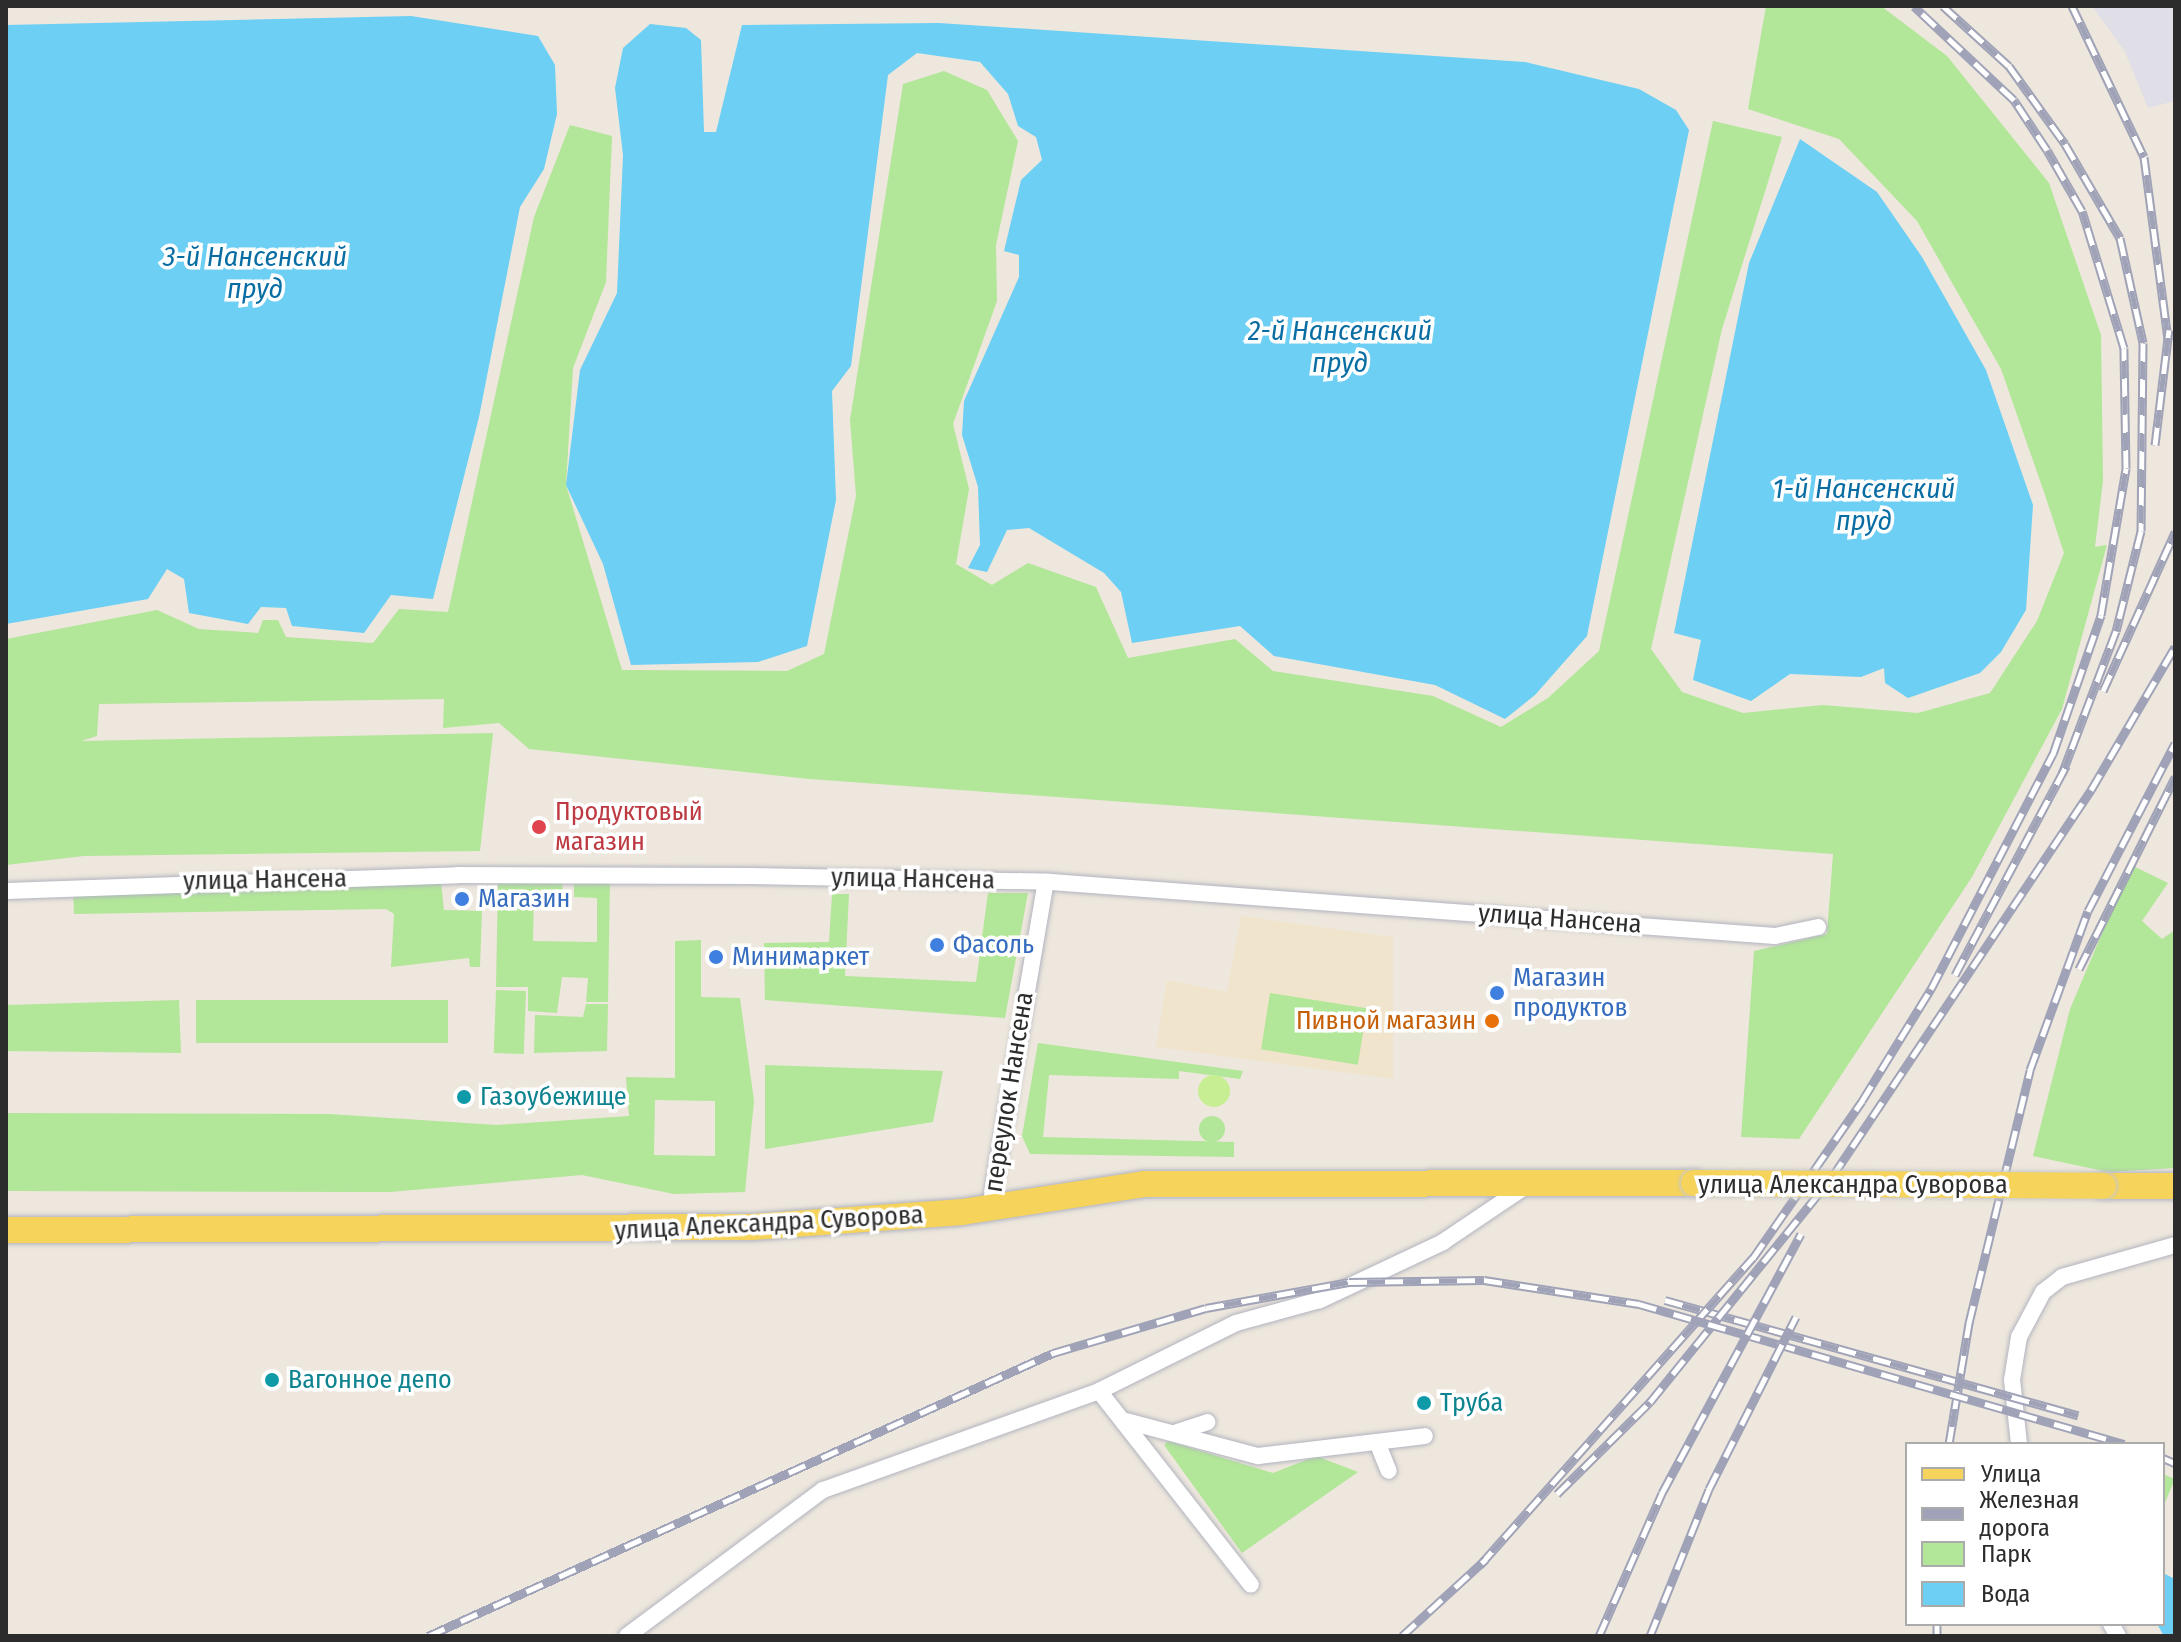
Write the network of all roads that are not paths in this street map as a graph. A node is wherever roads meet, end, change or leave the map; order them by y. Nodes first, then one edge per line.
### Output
1 (1046, 882) junction
2 (6, 891) edge
3 (1818, 927) dead end
4 (1531, 1183) junction
5 (2175, 1186) edge
6 (990, 1208) junction
7 (6, 1230) edge
8 (2175, 1245) edge
9 (1099, 1391) junction
10 (1126, 1421) junction
11 (1207, 1422) dead end
12 (1177, 1432) junction
13 (1425, 1436) dead end
14 (1377, 1442) junction
15 (2019, 1442) edge
16 (1389, 1471) dead end
17 (1251, 1585) dead end
18 (627, 1636) edge

1 - 2 street, улица Нансена
1 - 3 street, улица Нансена
1 - 6 street, переулок Нансена
4 - 5 main road, улица Александра Суворова, bridge
4 - 6 main road, улица Александра Суворова
4 - 9 street
6 - 7 main road, улица Александра Суворова
8 - 15 street
9 - 10 street
9 - 18 street
10 - 12 street
10 - 17 street
11 - 12 street
12 - 14 street
13 - 14 street
14 - 16 street

